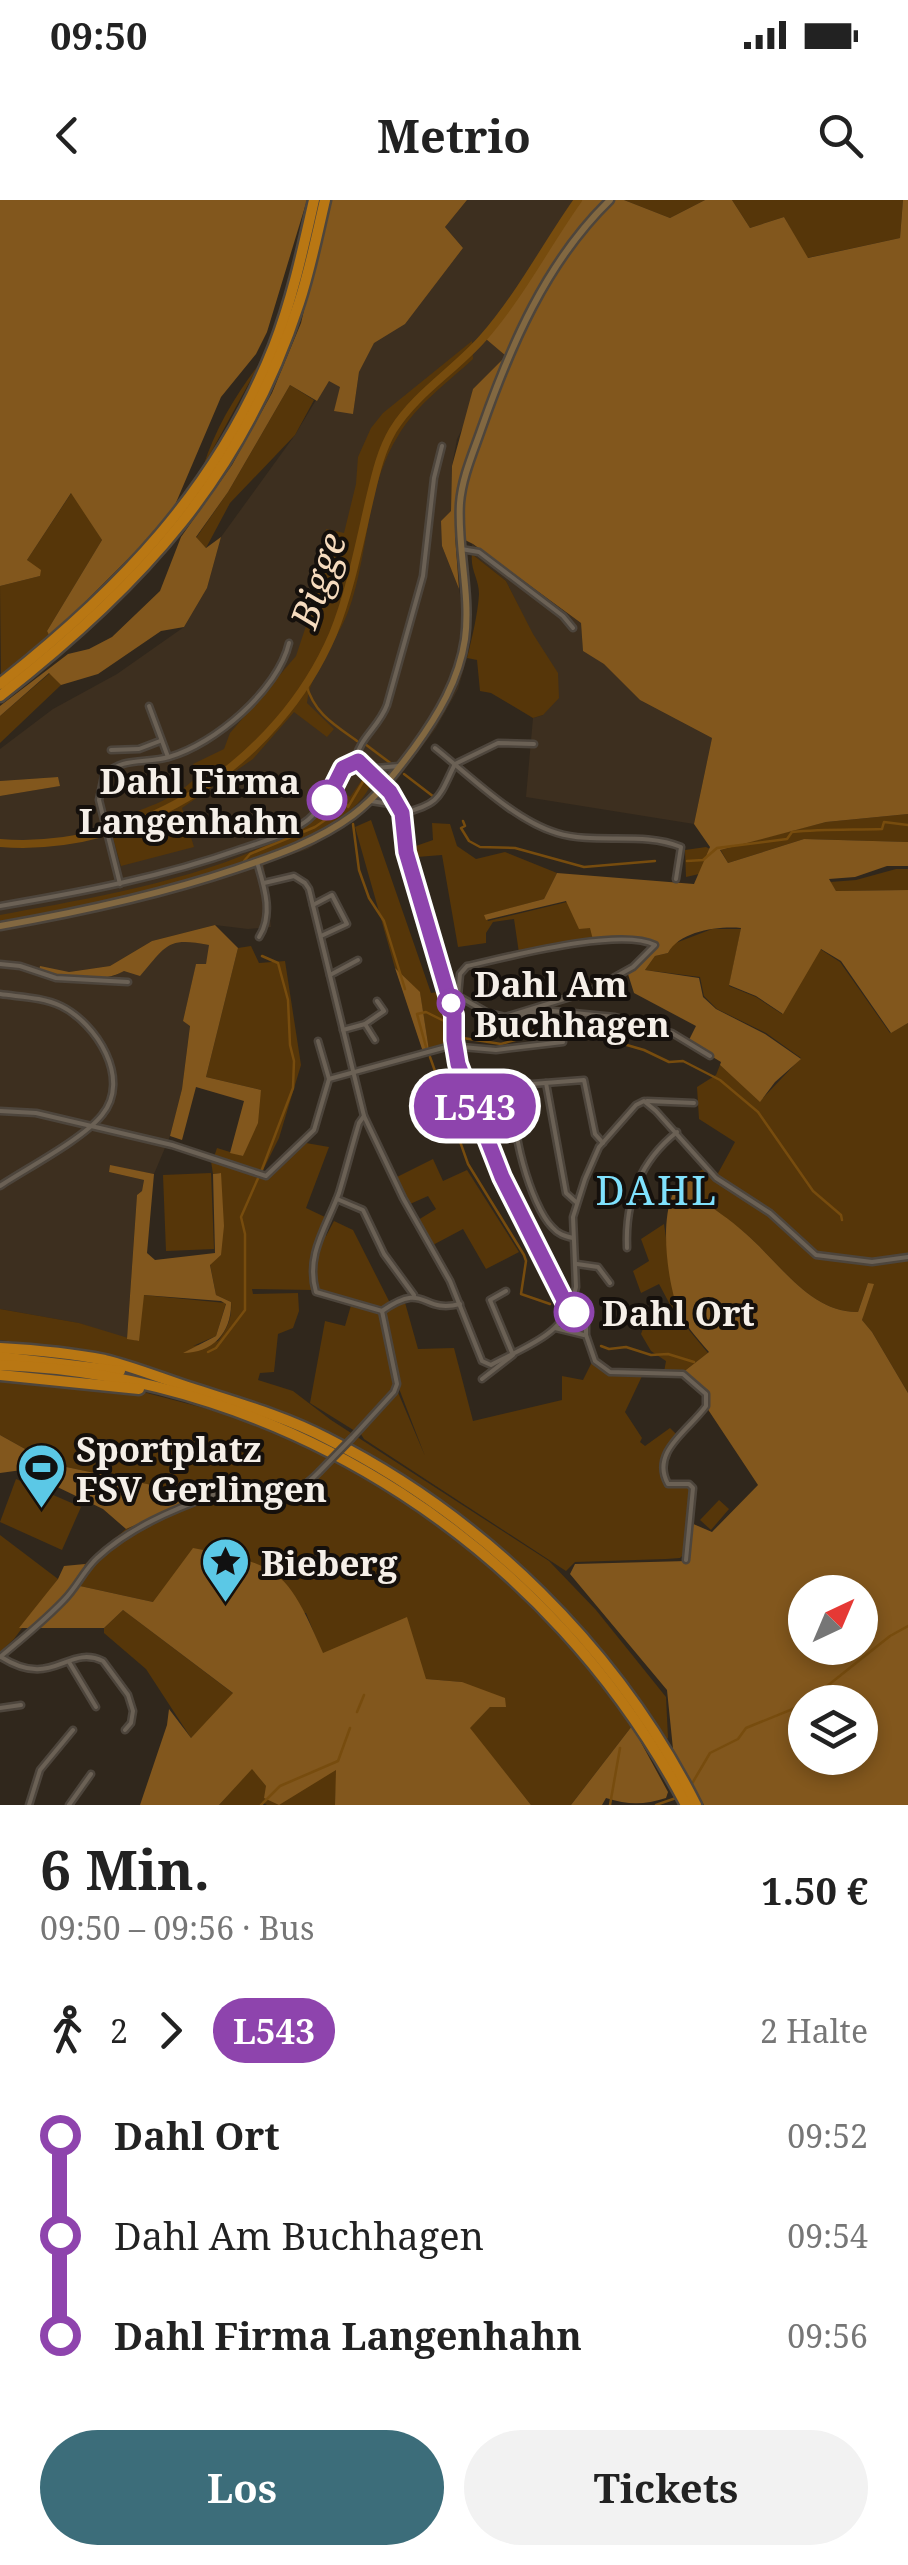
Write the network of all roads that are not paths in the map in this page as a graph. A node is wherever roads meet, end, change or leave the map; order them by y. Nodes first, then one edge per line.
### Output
1 (314, 200) edge
2 (325, 200) edge
3 (610, 200) edge
4 (442, 446) dead end
5 (461, 549) junction
6 (573, 628) dead end
7 (289, 643) dead end
8 (0, 684) edge
9 (0, 696) edge
10 (149, 706) dead end
11 (162, 740) junction
12 (534, 744) dead end
13 (435, 748) dead end
14 (112, 750) dead end
15 (168, 757) junction
16 (356, 761) junction
17 (365, 764) junction
18 (455, 764) junction
19 (401, 766) junction
20 (376, 768) junction
21 (387, 783) junction
22 (370, 801) junction
23 (401, 810) junction
24 (257, 862) junction
25 (676, 879) dead end
26 (120, 884) junction
27 (264, 884) junction
28 (313, 905) junction
29 (0, 906) edge
30 (0, 926) edge
31 (321, 936) junction
32 (259, 937) dead end
33 (358, 960) dead end
34 (0, 964) edge
35 (330, 974) junction
36 (128, 982) dead end
37 (0, 994) edge
38 (458, 996) junction
39 (450, 998) junction
40 (378, 1001) dead end
41 (504, 1018) junction
42 (365, 1024) junction
43 (343, 1030) junction
44 (375, 1040) dead end
45 (318, 1041) dead end
46 (562, 1042) dead end
47 (455, 1046) junction
48 (710, 1056) dead end
49 (353, 1072) junction
50 (329, 1079) junction
51 (546, 1083) junction
52 (647, 1101) junction
53 (694, 1103) dead end
54 (0, 1111) edge
55 (364, 1116) junction
56 (92, 1126) junction
57 (677, 1132) junction
58 (603, 1142) junction
59 (0, 1186) edge
60 (336, 1198) junction
61 (577, 1203) junction
62 (573, 1238) junction
63 (627, 1248) dead end
64 (908, 1257) edge
65 (577, 1264) junction
66 (610, 1283) dead end
67 (506, 1291) dead end
68 (414, 1295) junction
69 (565, 1302) junction
70 (460, 1304) junction
71 (382, 1311) junction
72 (555, 1328) junction
73 (586, 1335) junction
74 (0, 1348) edge
75 (513, 1351) junction
76 (0, 1356) edge
77 (0, 1365) edge
78 (0, 1374) edge
79 (482, 1379) dead end
80 (174, 1383) junction
81 (184, 1394) junction
82 (686, 1560) dead end
83 (0, 1656) edge
84 (69, 1662) junction
85 (21, 1705) dead end
86 (96, 1707) dead end
87 (0, 1708) edge
88 (73, 1730) dead end
89 (125, 1730) dead end
90 (671, 1766) junction
91 (90, 1774) dead end
92 (29, 1805) edge
93 (69, 1805) edge
94 (686, 1805) edge
95 (696, 1805) edge

1 - 8 highway
2 - 9 highway
3 - 5 main road
4 - 16 street
5 - 6 street
5 - 19 main road
7 - 15 street
10 - 11 street
11 - 14 street
11 - 15 street
12 - 18 street
13 - 18 street
15 - 26 street
16 - 17 street
16 - 26 street
17 - 20 street
17 - 21 street
18 - 23 street
18 - 25 street
19 - 20 street
19 - 21 main road
20 - 21 street
21 - 22 main road
21 - 23 street
22 - 23 street
22 - 24 main road
23 - 39 street
24 - 27 street
24 - 30 main road
26 - 29 street
27 - 28 street
27 - 32 street
28 - 31 street
28 - 31 street
31 - 35 street
33 - 35 street
34 - 36 street
35 - 43 street
37 - 56 street
38 - 39 street
38 - 41 street
38 - 41 street
39 - 47 street
40 - 42 street
41 - 48 street
42 - 43 street
42 - 44 street
43 - 49 street
45 - 50 street
46 - 47 street
47 - 49 street
47 - 69 street
49 - 50 street
49 - 55 street
50 - 56 street
51 - 58 street
51 - 61 street
51 - 62 street
52 - 53 street
52 - 57 street
52 - 58 street
54 - 56 street
55 - 60 street
55 - 70 street
56 - 59 street
57 - 63 street
57 - 64 street
58 - 61 street
60 - 68 street
60 - 71 street
61 - 62 street
62 - 65 street
65 - 66 street
65 - 69 street
67 - 75 street
68 - 70 street
68 - 71 street
69 - 72 street
69 - 73 street
70 - 75 street
71 - 83 street, bridge
72 - 73 street
72 - 75 street
73 - 82 street
74 - 80 highway
75 - 79 street
76 - 80 highway
77 - 81 highway
78 - 81 highway
80 - 90 highway
81 - 90 highway
83 - 84 street
84 - 86 street
84 - 89 street
85 - 87 street
88 - 92 street
90 - 94 highway
90 - 95 highway
91 - 93 street

